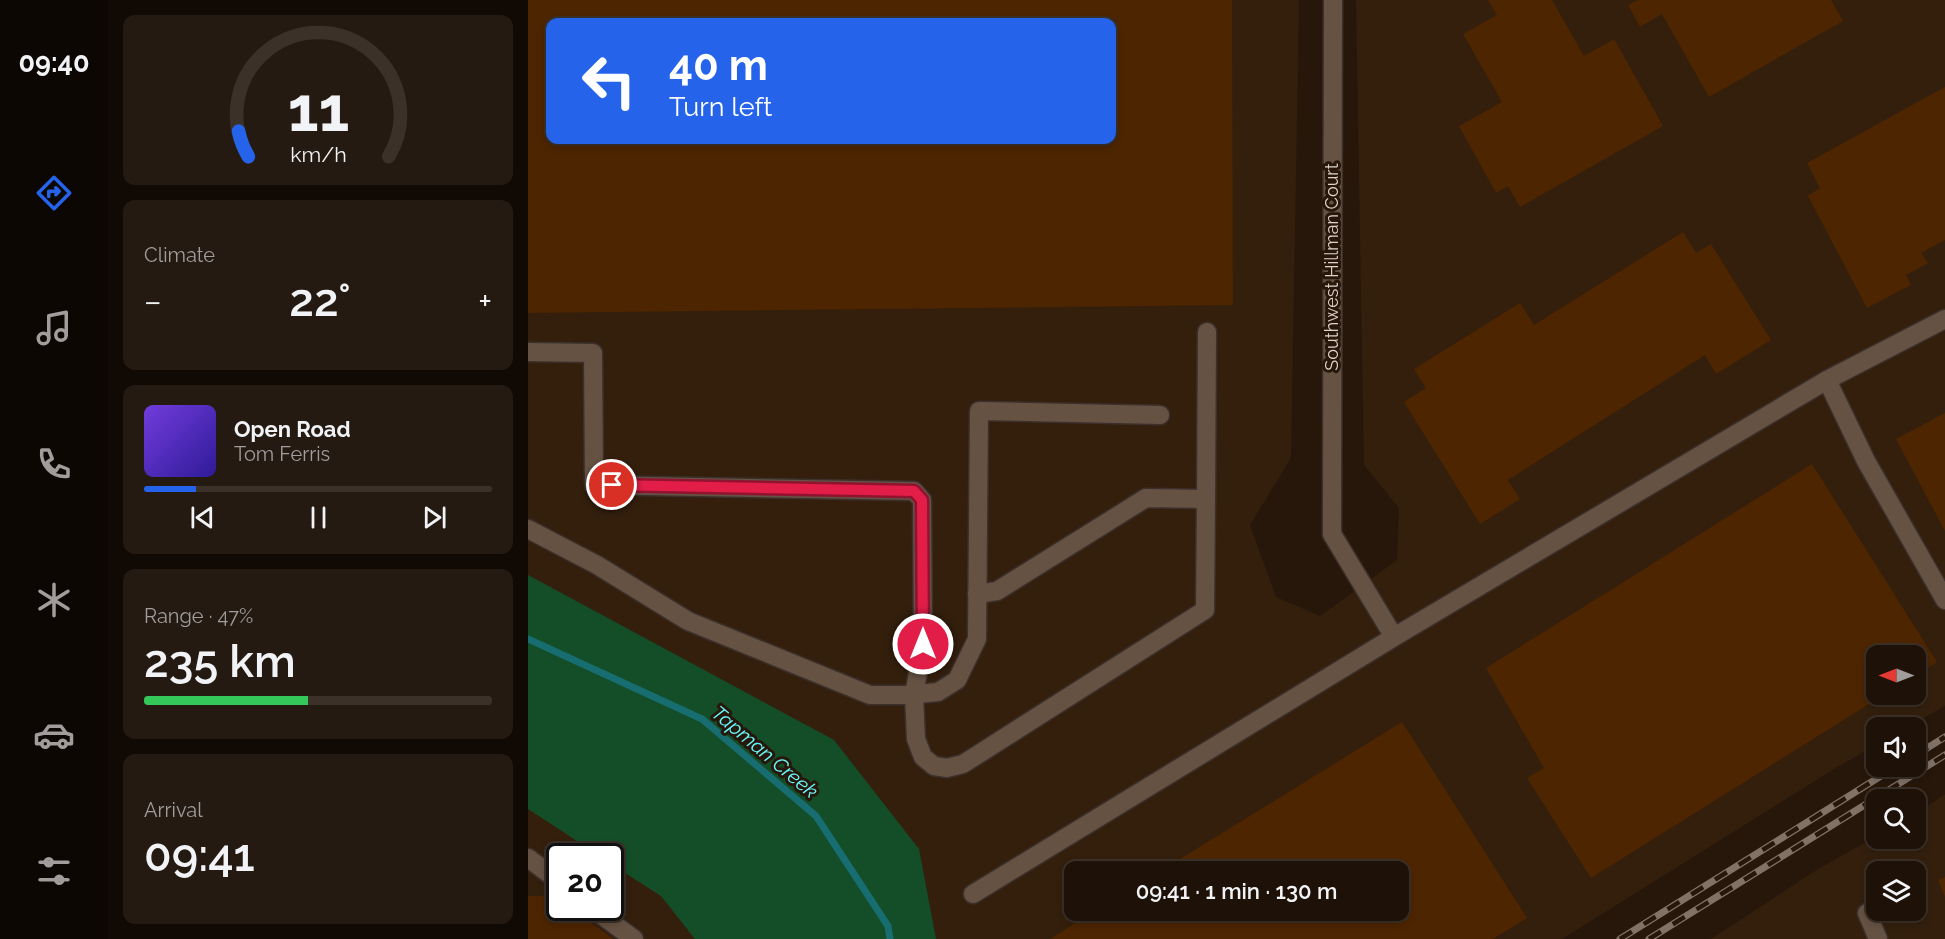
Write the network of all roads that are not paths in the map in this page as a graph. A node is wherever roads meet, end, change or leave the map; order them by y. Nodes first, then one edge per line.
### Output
1 (1333, 0) edge
2 (1945, 319) edge
3 (1207, 332) dead end
4 (528, 352) edge
5 (1827, 380) junction
6 (1160, 415) dead end
7 (1206, 499) junction
8 (528, 529) edge
9 (977, 594) junction
10 (1945, 600) edge
11 (1394, 637) junction
12 (914, 695) junction
13 (528, 858) edge
14 (546, 872) edge
15 (973, 894) dead end
16 (609, 921) edge
17 (1871, 921) edge
18 (633, 939) edge
19 (1878, 939) edge

1 - 11 street, Southwest Hillman Court
2 - 5 street
3 - 7 street
4 - 12 street
5 - 10 street
5 - 11 street
6 - 9 street
7 - 9 street
7 - 12 street
8 - 12 street
9 - 12 street
11 - 15 street
13 - 14 street
16 - 18 street
17 - 19 street

